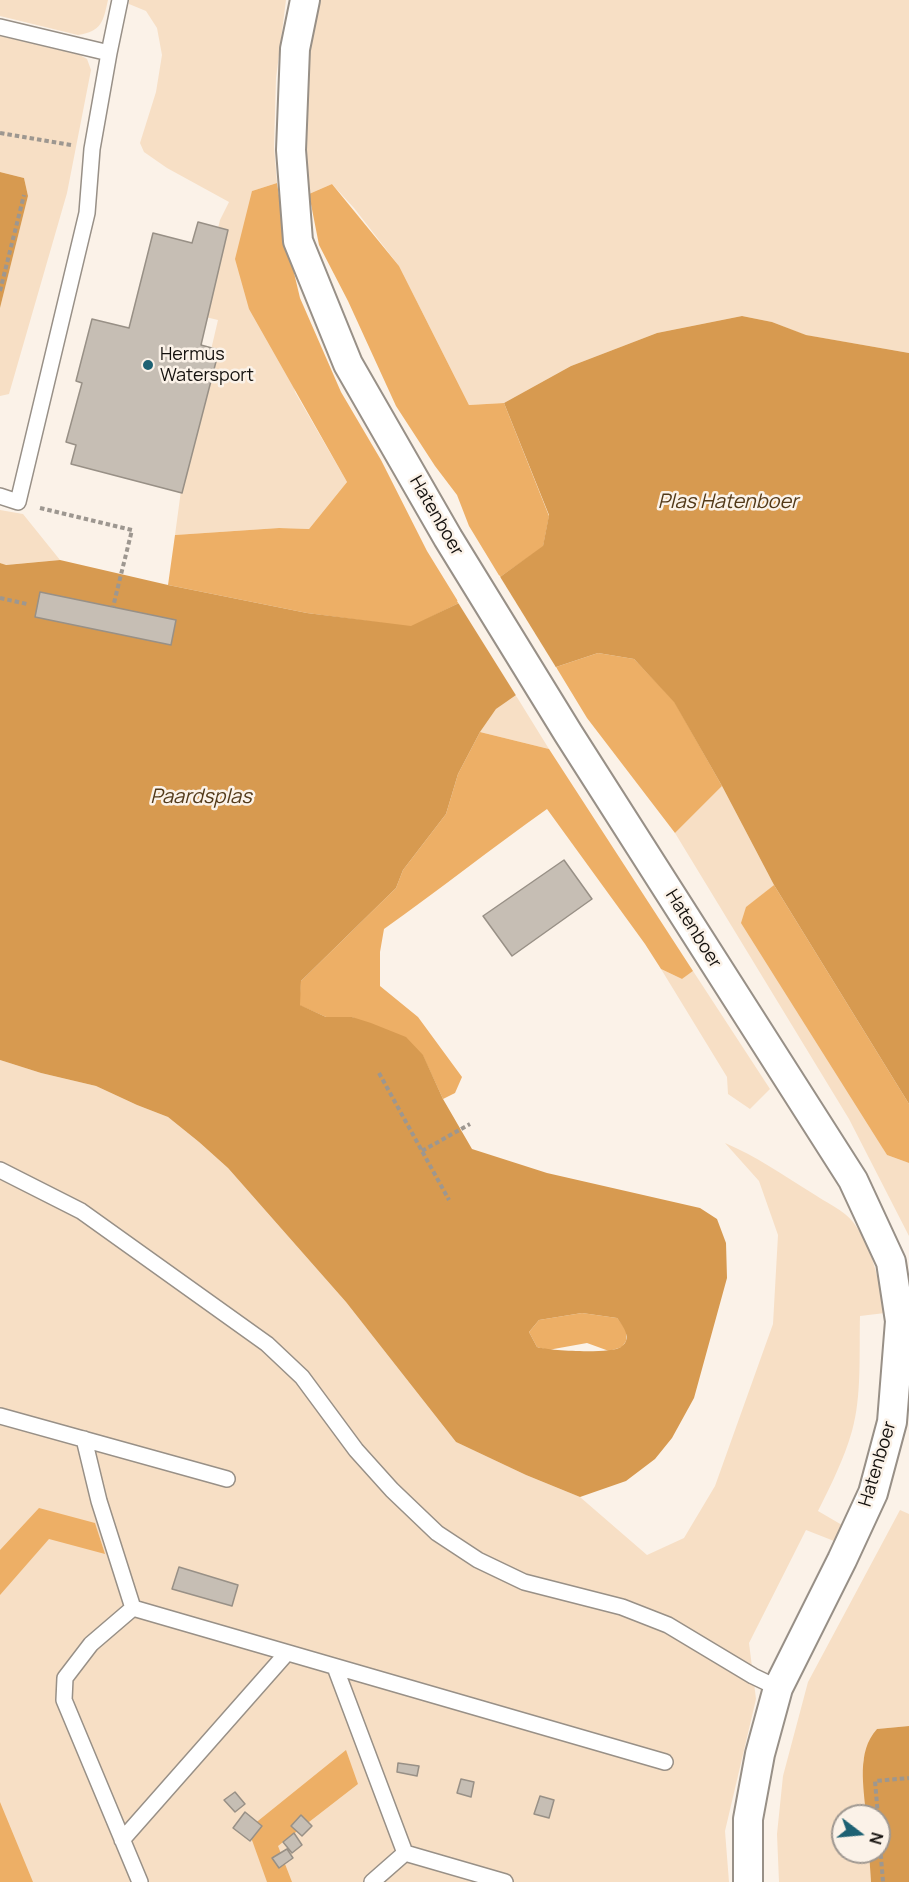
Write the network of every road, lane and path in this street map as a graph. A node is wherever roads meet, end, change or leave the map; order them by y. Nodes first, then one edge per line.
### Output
1 (120, 0) edge
2 (305, 0) edge
3 (0, 27) edge
4 (109, 53) junction
5 (0, 133) edge
6 (92, 149) junction
7 (24, 195) dead end
8 (0, 291) edge
9 (0, 496) edge
10 (18, 502) junction
11 (0, 598) edge
12 (27, 604) dead end
13 (113, 607) dead end
14 (379, 1073) dead end
15 (471, 1124) dead end
16 (422, 1151) junction
17 (0, 1170) edge
18 (449, 1200) dead end
19 (0, 1416) edge
20 (84, 1439) junction
21 (227, 1479) dead end
22 (133, 1608) junction
23 (286, 1654) junction
24 (334, 1667) junction
25 (777, 1688) junction
26 (664, 1762) dead end
27 (909, 1778) edge
28 (877, 1804) edge
29 (122, 1840) junction
30 (405, 1853) junction
31 (882, 1864) edge
32 (140, 1882) edge
33 (372, 1882) edge
34 (505, 1882) edge
35 (748, 1882) edge
36 (883, 1882) edge

1 - 4 lane
2 - 25 street, Hatenboer
3 - 4 lane
4 - 6 lane
5 - 6 path
6 - 10 lane
7 - 8 path
9 - 10 lane
10 - 13 path
11 - 12 path
14 - 16 path
15 - 16 path
16 - 18 path
17 - 25 lane
19 - 20 lane
20 - 21 lane
20 - 22 lane
22 - 23 lane
22 - 29 lane
23 - 24 lane
23 - 29 lane
24 - 26 lane
24 - 30 lane
25 - 35 street, Hatenboer
27 - 28 path
29 - 32 lane
30 - 33 lane
30 - 34 lane
31 - 36 path

